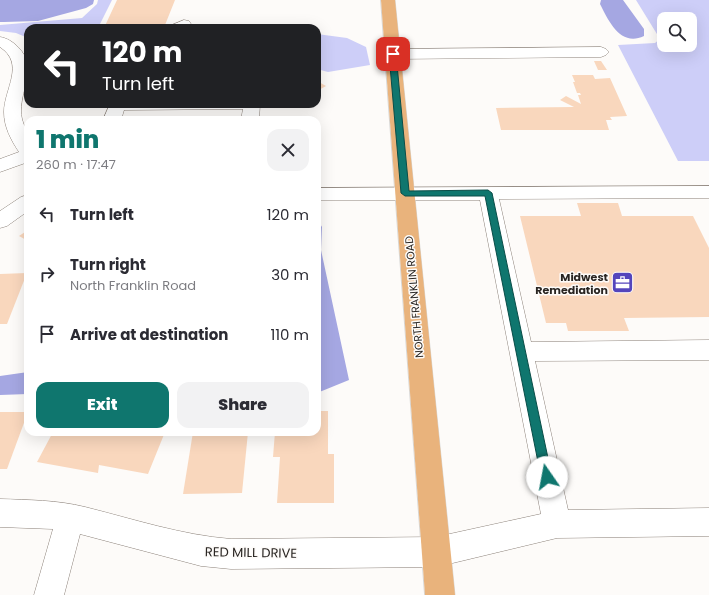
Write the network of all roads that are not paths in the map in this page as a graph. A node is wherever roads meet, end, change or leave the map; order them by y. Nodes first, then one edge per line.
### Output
1 (388, 0) edge
2 (0, 42) edge
3 (601, 52) dead end
4 (393, 54) junction
5 (24, 145) edge
6 (24, 157) edge
7 (0, 166) edge
8 (709, 192) edge
9 (405, 193) junction
10 (488, 193) junction
11 (321, 194) edge
12 (24, 205) edge
13 (0, 221) edge
14 (709, 350) edge
15 (521, 352) junction
16 (0, 513) edge
17 (70, 519) junction
18 (709, 522) edge
19 (557, 524) junction
20 (436, 552) junction
21 (49, 595) edge
22 (440, 595) edge

1 - 4 main road, NORTH FRANKLIN ROAD
2 - 5 street
3 - 4 street
4 - 9 main road, NORTH FRANKLIN ROAD
6 - 7 street
8 - 10 street
9 - 10 street
9 - 11 street
9 - 20 main road, NORTH FRANKLIN ROAD
10 - 15 street
12 - 13 street
14 - 15 street
15 - 19 street
16 - 17 street, RED MILL DRIVE
17 - 20 street, RED MILL DRIVE
17 - 21 street
18 - 19 street, RED MILL DRIVE
19 - 20 street, RED MILL DRIVE
20 - 22 main road, NORTH FRANKLIN ROAD

